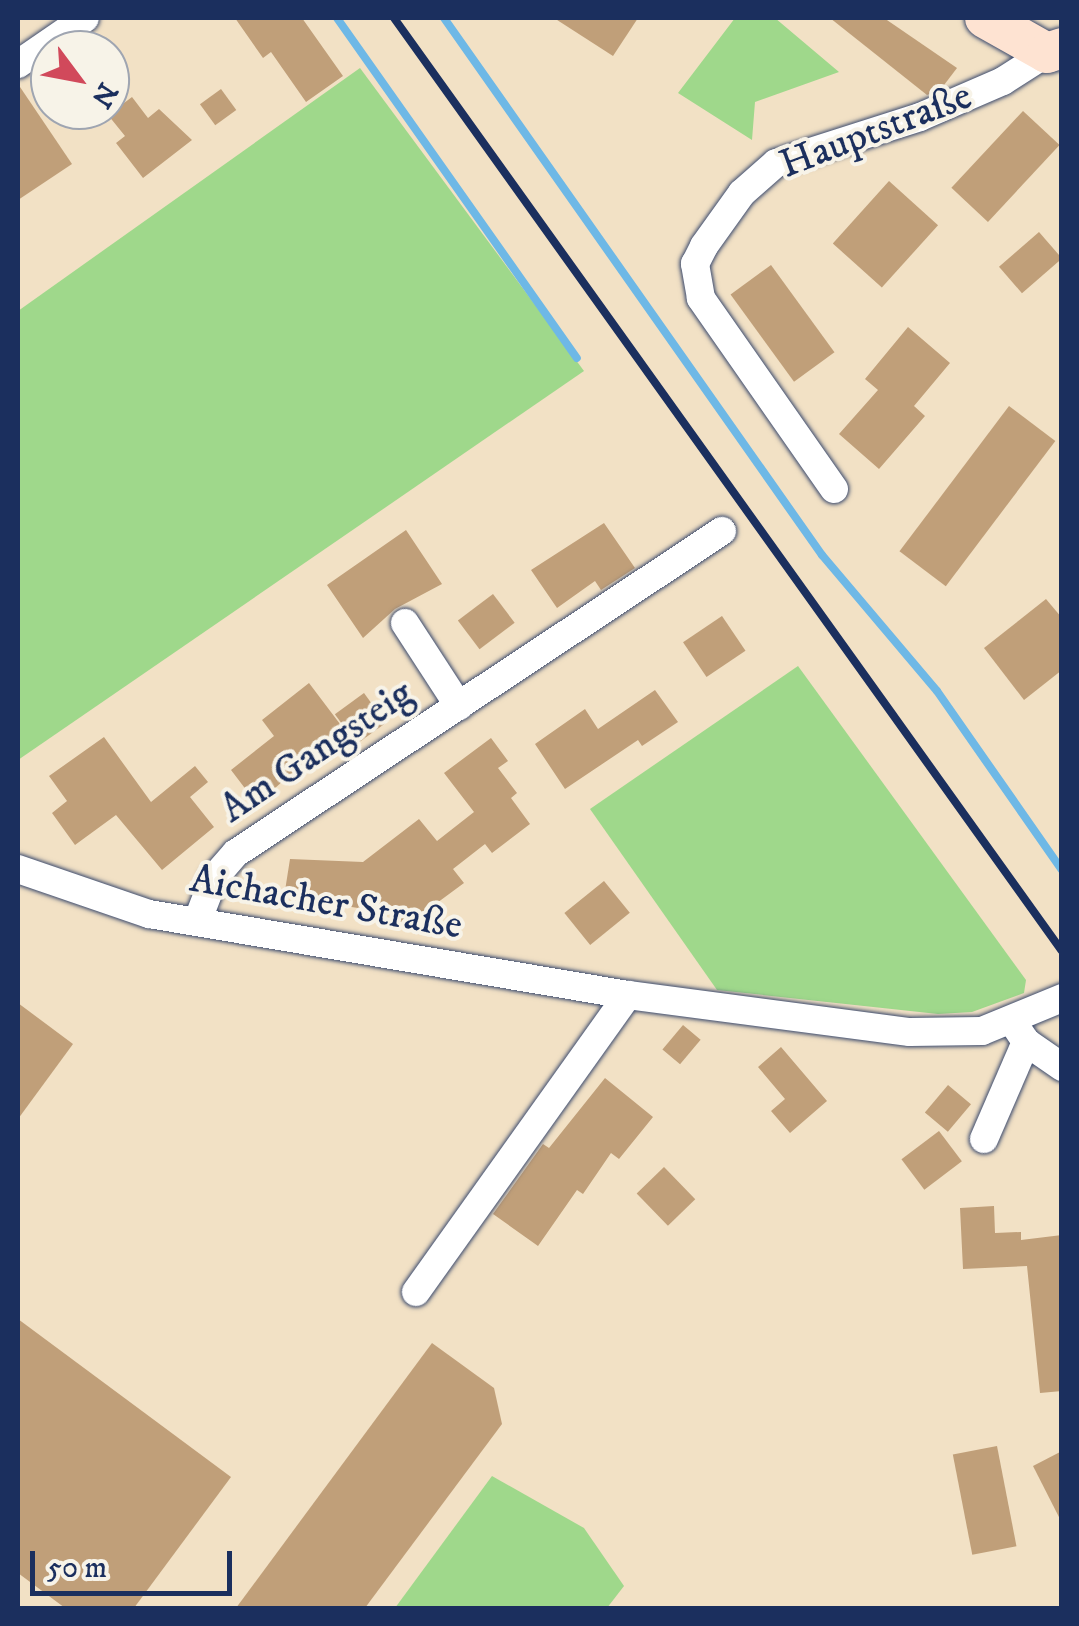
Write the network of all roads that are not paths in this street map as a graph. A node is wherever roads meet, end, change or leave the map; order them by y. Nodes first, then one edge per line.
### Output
1 (85, 18) edge
2 (985, 18) edge
3 (1054, 50) edge
4 (18, 64) edge
5 (834, 489) dead end
6 (722, 531) dead end
7 (405, 623) dead end
8 (459, 706) junction
9 (18, 869) edge
10 (197, 922) junction
11 (628, 996) junction
12 (1062, 998) edge
13 (1019, 1032) junction
14 (1062, 1068) edge
15 (984, 1139) dead end
16 (416, 1292) dead end

1 - 4 street
2 - 3 main road, Hauptstraße
3 - 5 street, Hauptstraße
6 - 8 street, Am Gangsteig
7 - 8 street, Am Gangsteig
8 - 10 street, Am Gangsteig
9 - 10 street, Aichacher Straße
10 - 11 street, Aichacher Straße
11 - 13 street, Aichacher Straße
11 - 16 street
12 - 13 street, Aichacher Straße
13 - 14 street
13 - 15 street

